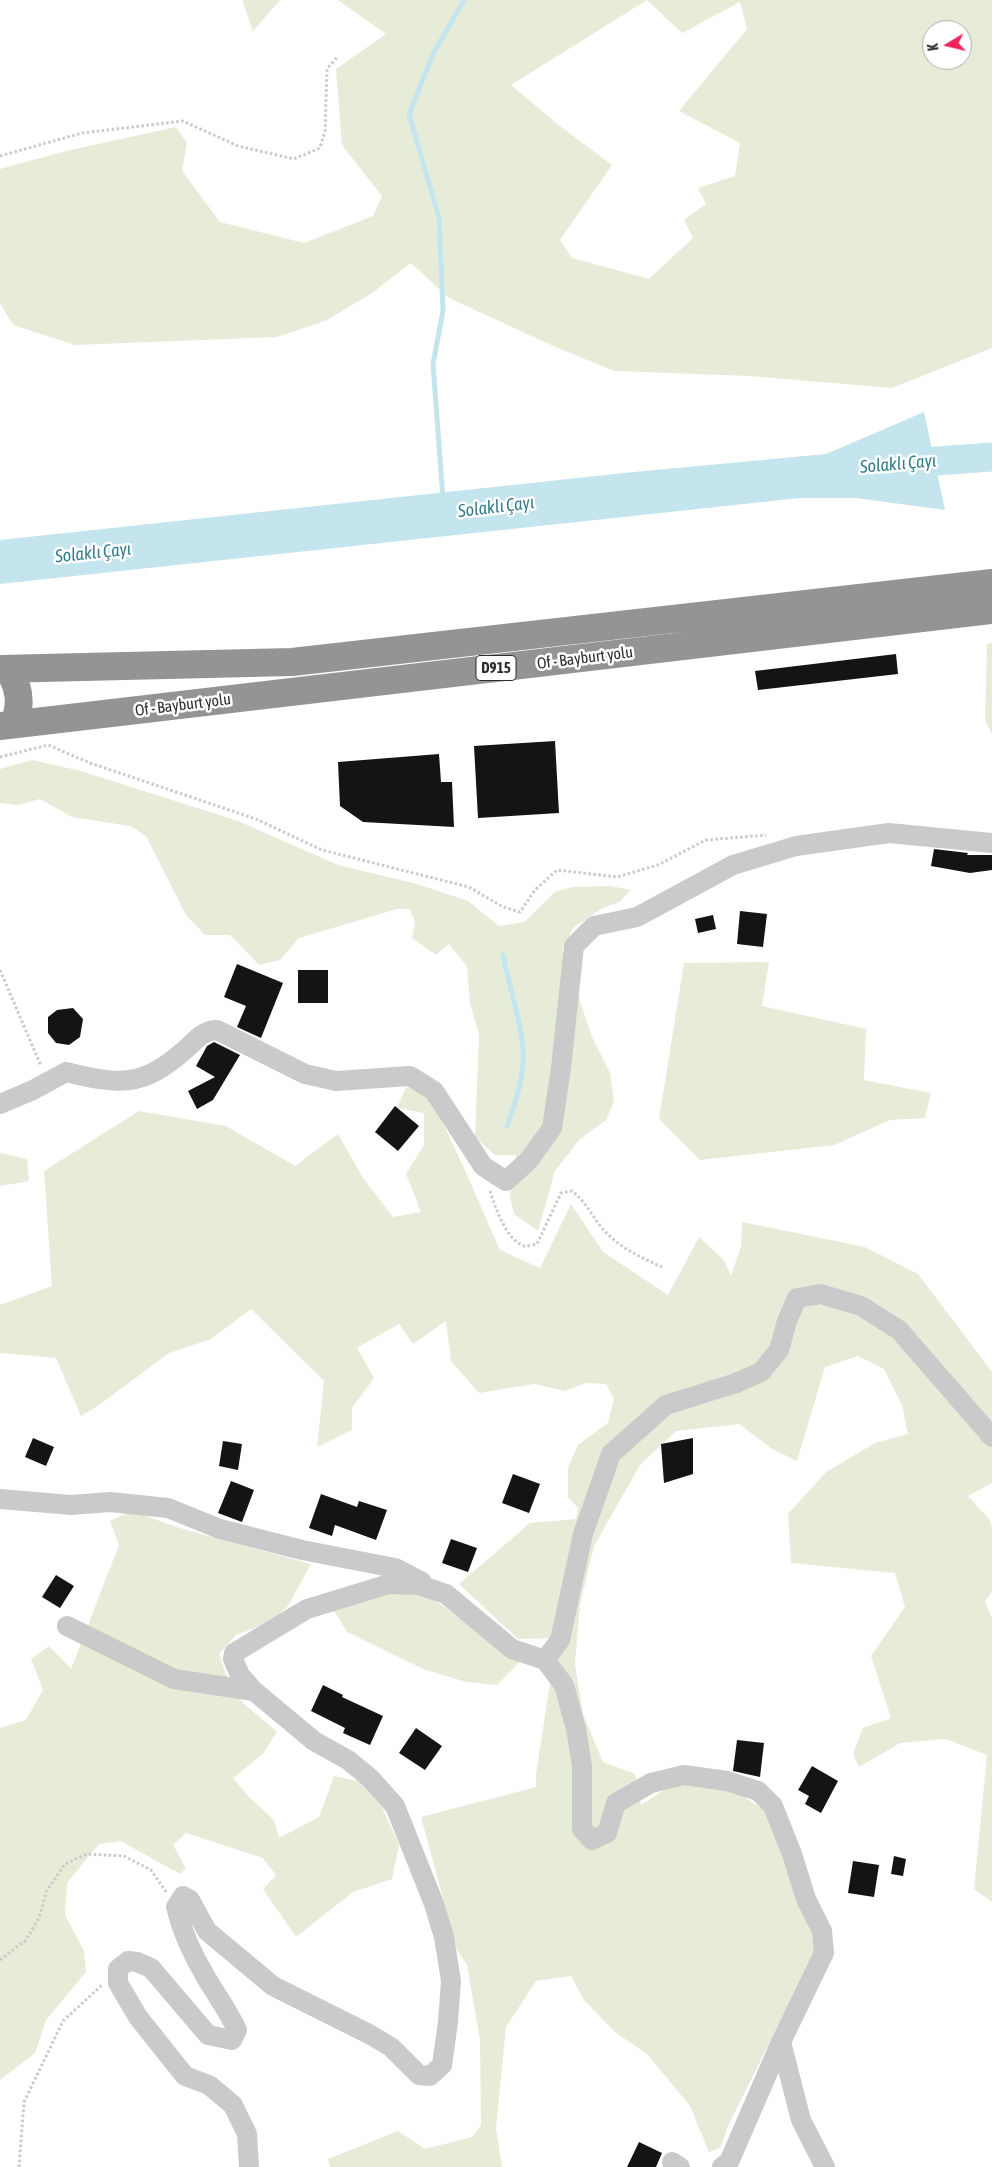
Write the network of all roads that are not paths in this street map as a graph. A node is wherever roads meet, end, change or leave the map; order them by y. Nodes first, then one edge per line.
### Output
1 (992, 583) edge
2 (992, 610) edge
3 (4, 669) edge
4 (7, 725) edge
5 (992, 843) edge
6 (0, 1104) edge
7 (992, 1437) edge
8 (0, 1499) edge
9 (446, 1594) junction
10 (67, 1626) dead end
11 (545, 1660) junction
12 (254, 1691) junction
13 (781, 2042) junction
14 (249, 2167) edge
15 (722, 2167) edge
16 (825, 2167) edge

1 - 3 highway, Of - Bayburt yolu / D915
2 - 4 highway, Of - Bayburt yolu / D915
3 - 4 highway
5 - 6 street
7 - 11 street
8 - 9 street
9 - 11 street
9 - 12 street
10 - 12 street
11 - 13 street
12 - 14 street
13 - 15 street
13 - 16 street

